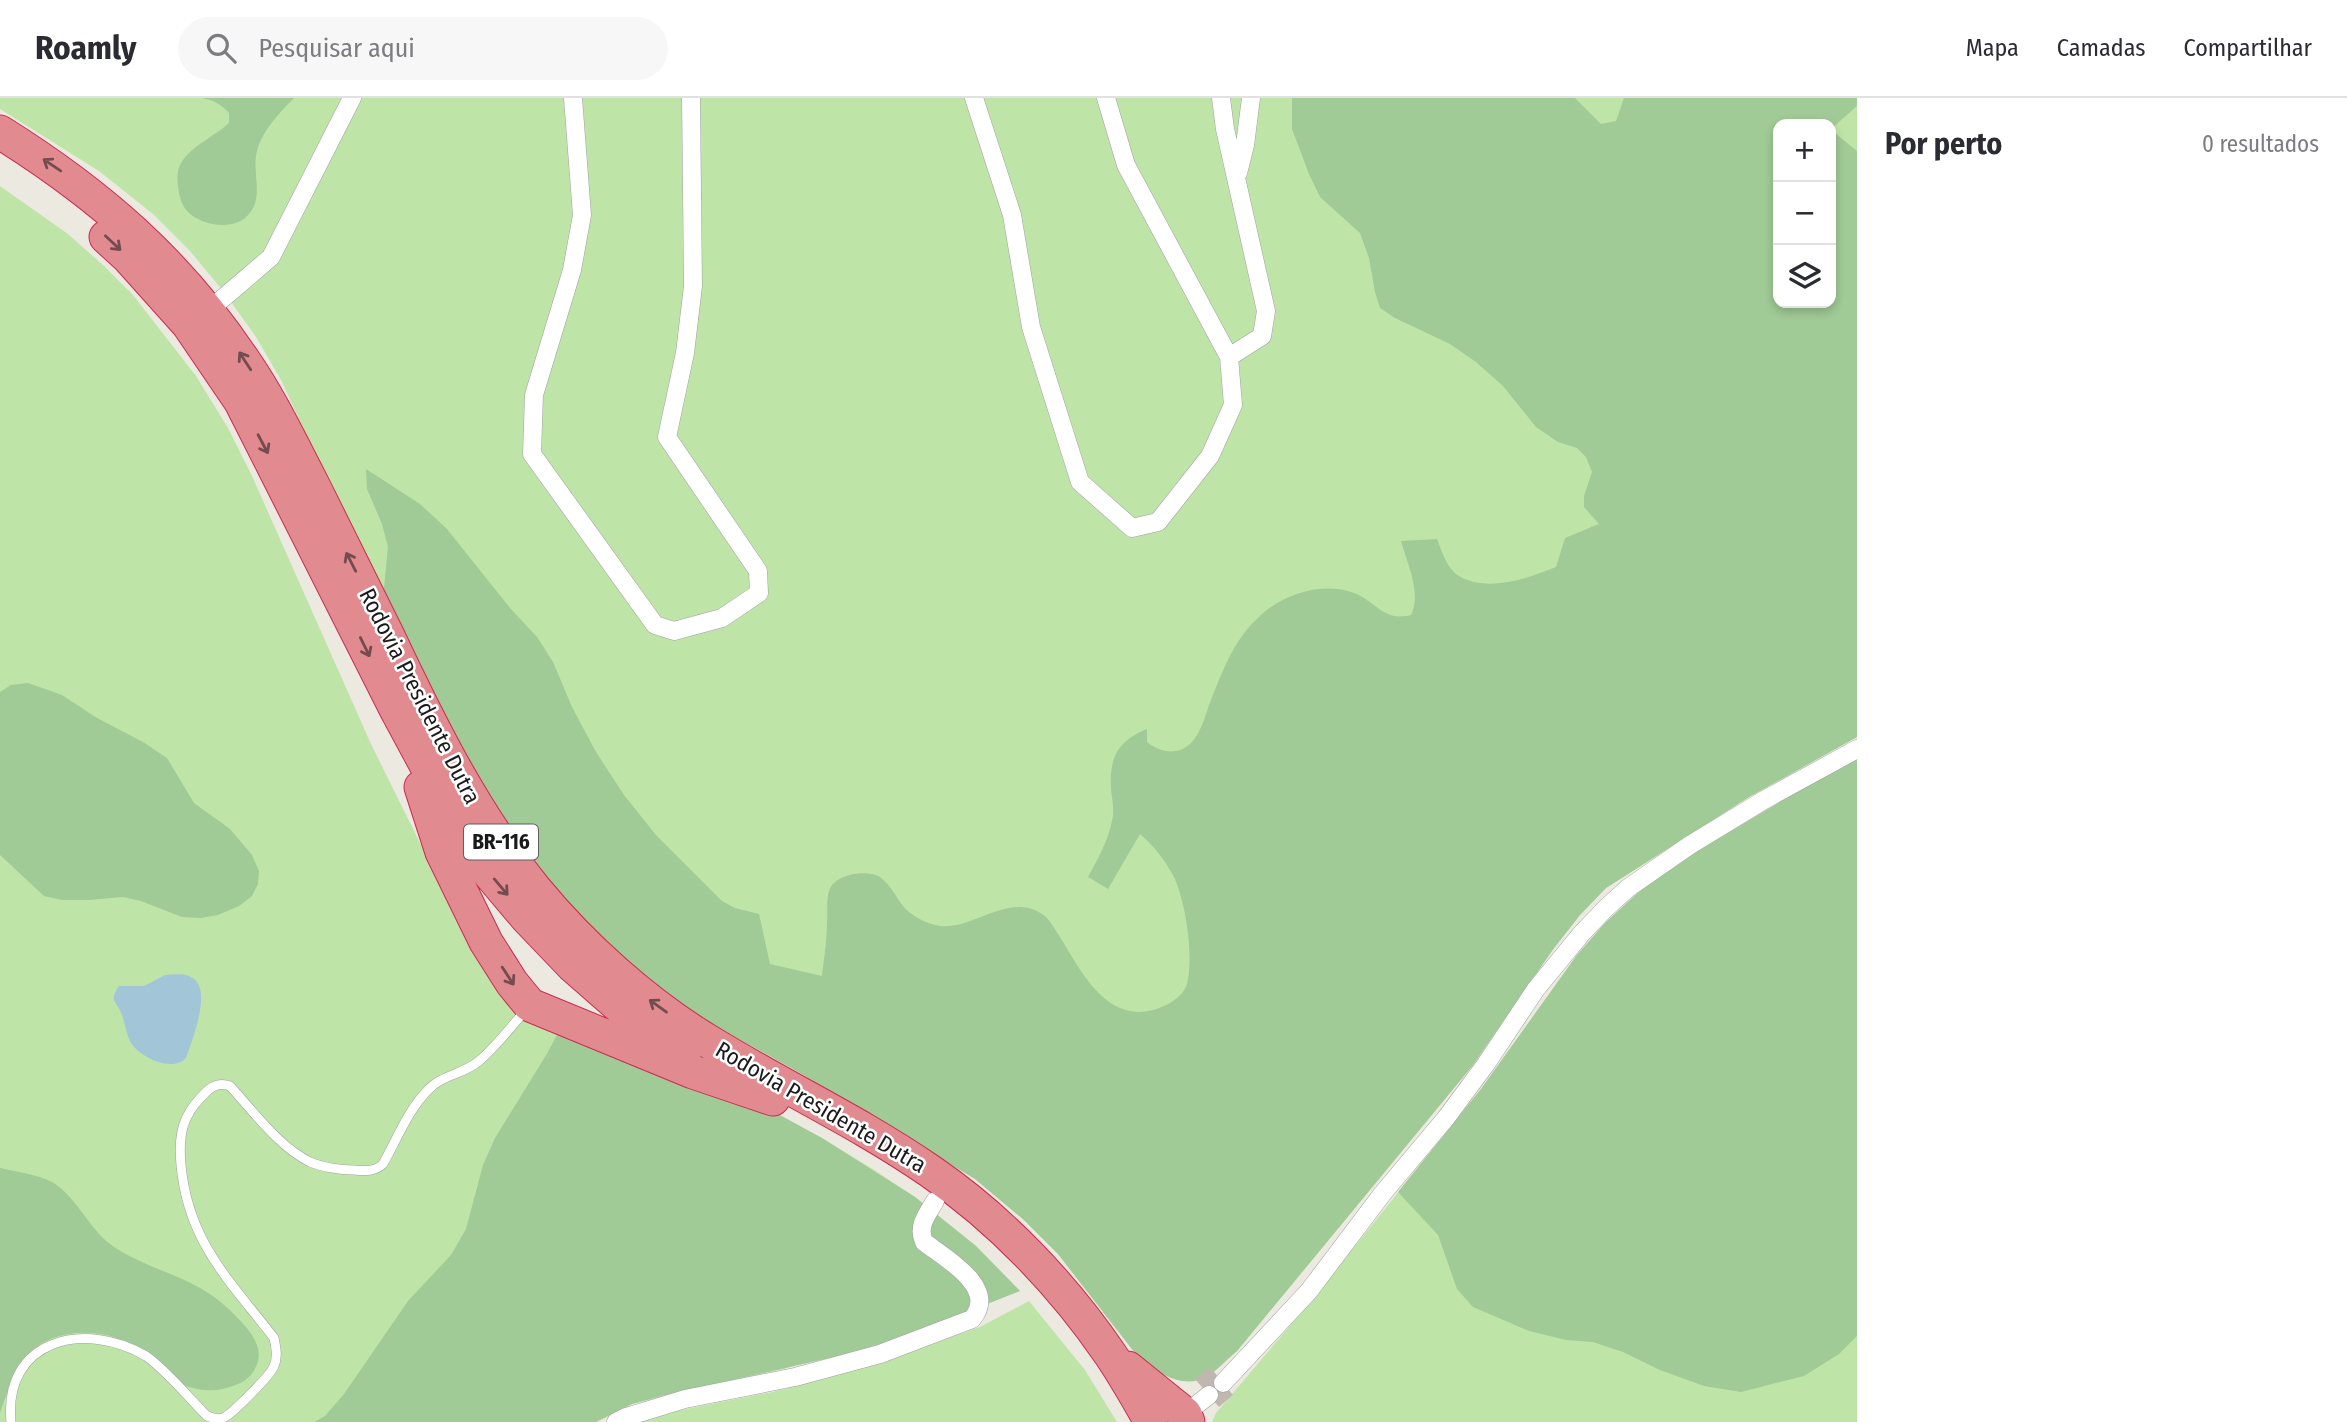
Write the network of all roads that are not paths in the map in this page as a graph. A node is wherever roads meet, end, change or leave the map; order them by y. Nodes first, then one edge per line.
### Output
1 (352, 98) edge
2 (573, 98) edge
3 (691, 98) edge
4 (974, 98) edge
5 (1106, 98) edge
6 (1221, 98) edge
7 (1251, 98) edge
8 (0, 132) edge
9 (0, 158) edge
10 (1237, 180) junction
11 (208, 311) junction
12 (1229, 357) junction
13 (397, 711) junction
14 (1857, 749) edge
15 (530, 1005) junction
16 (773, 1099) junction
17 (935, 1201) junction
18 (1110, 1353) junction
19 (1223, 1383) dead end
20 (1194, 1410) edge
21 (11, 1422) edge
22 (616, 1422) edge
23 (1131, 1422) edge
24 (1152, 1422) edge

1 - 11 street
2 - 3 street
4 - 12 street
5 - 12 street
6 - 10 street
7 - 10 street
11 -> 8 highway, Rodovia Presidente Dutra / BR-116
9 -> 13 highway, Rodovia Presidente Dutra / BR-116
10 - 12 street
18 -> 11 highway, Rodovia Presidente Dutra / BR-116
13 -> 15 highway
13 -> 16 highway, Rodovia Presidente Dutra / BR-116
14 - 19 street
15 - 16 highway
15 - 21 lane
16 - 17 highway, Rodovia Presidente Dutra / BR-116
17 - 22 street
17 - 23 highway, Rodovia Presidente Dutra / BR-116
18 - 20 highway
18 - 24 highway, Rodovia Presidente Dutra / BR-116

